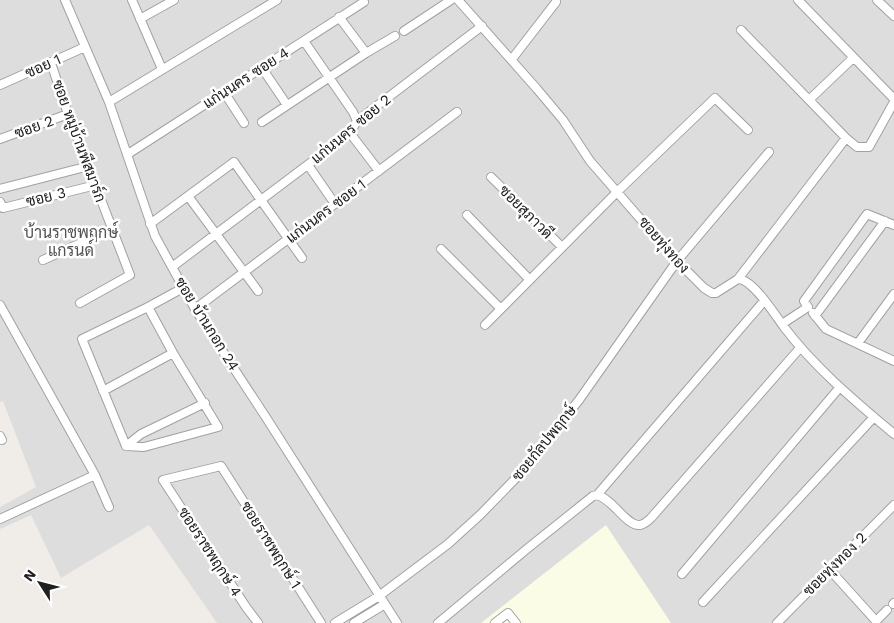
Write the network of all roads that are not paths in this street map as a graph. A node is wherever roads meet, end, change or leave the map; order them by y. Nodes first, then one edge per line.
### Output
1 (65, 0) edge
2 (132, 0) edge
3 (174, 0) edge
4 (277, 0) edge
5 (451, 0) edge
6 (458, 0) edge
7 (798, 0) edge
8 (877, 0) edge
9 (364, 2) dead end
10 (556, 2) dead end
11 (894, 16) edge
12 (339, 17) junction
13 (140, 18) junction
14 (482, 26) junction
15 (741, 30) dead end
16 (404, 32) dead end
17 (394, 36) dead end
18 (304, 41) junction
19 (85, 47) junction
20 (366, 53) junction
21 (853, 58) junction
22 (512, 59) junction
23 (51, 63) junction
24 (262, 68) junction
25 (162, 69) junction
26 (330, 77) junction
27 (0, 85) edge
28 (224, 92) junction
29 (809, 100) junction
30 (894, 100) edge
31 (109, 102) junction
32 (287, 105) junction
33 (457, 112) dead end
34 (68, 114) junction
35 (357, 121) junction
36 (262, 122) dead end
37 (244, 123) dead end
38 (748, 130) dead end
39 (350, 133) junction
40 (846, 138) junction
41 (0, 139) edge
42 (768, 152) dead end
43 (128, 154) junction
44 (308, 165) junction
45 (89, 166) junction
46 (379, 171) junction
47 (491, 177) dead end
48 (96, 185) junction
49 (0, 189) edge
50 (618, 192) junction
51 (188, 196) junction
52 (261, 200) junction
53 (0, 202) edge
54 (335, 204) junction
55 (467, 215) dead end
56 (885, 221) junction
57 (150, 224) junction
58 (894, 226) edge
59 (112, 229) junction
60 (216, 234) junction
61 (288, 239) junction
62 (562, 247) junction
63 (441, 249) dead end
64 (302, 258) dead end
65 (43, 260) dead end
66 (677, 261) junction
67 (172, 267) junction
68 (245, 272) junction
69 (738, 279) junction
70 (529, 280) junction
71 (183, 288) junction
72 (258, 291) dead end
73 (894, 294) edge
74 (764, 301) junction
75 (80, 303) dead end
76 (0, 305) edge
77 (148, 307) junction
78 (808, 307) junction
79 (195, 309) junction
80 (501, 309) junction
81 (815, 316) junction
82 (782, 324) junction
83 (485, 325) dead end
84 (858, 343) junction
85 (800, 348) junction
86 (173, 353) junction
87 (894, 361) edge
88 (840, 387) junction
89 (102, 391) junction
90 (205, 403) junction
91 (874, 417) junction
92 (894, 434) edge
93 (126, 446) junction
94 (221, 466) joint
95 (95, 475) junction
96 (597, 495) junction
97 (894, 505) edge
98 (109, 507) dead end
99 (0, 519) edge
100 (830, 570) junction
101 (682, 574) dead end
102 (379, 596) junction
103 (703, 602) dead end
104 (385, 604) junction
105 (891, 606) edge
106 (258, 623) edge
107 (320, 623) edge
108 (335, 623) edge
109 (354, 623) edge
110 (397, 623) edge
111 (438, 623) edge
112 (495, 623) edge
113 (516, 623) edge
114 (777, 623) edge

1 - 19 street, ซอย บ้านกอก 24
2 - 13 street
3 - 13 street
4 - 25 street
5 - 16 street
6 - 14 street, ซอยทุ่งทอง
7 - 21 street
8 - 11 street
9 - 12 street, แก่นนคร ซอย 4
10 - 22 street
12 - 18 street, แก่นนคร ซอย 4
12 - 20 street
13 - 25 street
14 - 22 street, ซอยทุ่งทอง
14 - 35 street, แก่นนคร ซอย 2
15 - 29 street
17 - 20 street
18 - 24 street, แก่นนคร ซอย 4
18 - 26 street
19 - 23 street, ซอย 1
19 - 31 street, ซอย บ้านกอก 24
20 - 26 street
21 - 29 street
21 - 30 street
22 - 50 street, ซอยทุ่งทอง
23 - 27 street, ซอย 1
23 - 34 street, ซอย หมู่บ้านพีสมาร์ก
24 - 28 street, แก่นนคร ซอย 4
24 - 32 street
25 - 31 street
26 - 32 street
26 - 35 street
28 - 37 street
28 - 43 street, แก่นนคร ซอย 4
29 - 40 street
30 - 40 street
31 - 43 street, ซอย บ้านกอก 24
32 - 36 street
33 - 46 street, แก่นนคร ซอย 1
34 - 41 street, ซอย 2
34 - 45 street, ซอย หมู่บ้านพีสมาร์ก
35 - 39 street, แก่นนคร ซอย 2
38 - 50 street, ซอยสุภาวดี
39 - 44 street, แก่นนคร ซอย 2
39 - 46 street
40 - 69 street
42 - 66 street, ซอยกัลปพฤกษ์
43 - 57 street, ซอย บ้านกอก 24
44 - 52 street, แก่นนคร ซอย 2
44 - 54 street
45 - 48 street, ซอย หมู่บ้านพีสมาร์ก
45 - 49 street, ซอย 3
46 - 54 street, แก่นนคร ซอย 1
47 - 62 street, ซอยสุภาวดี
48 - 53 street, ซอย 3
48 - 59 street, ซอย หมู่บ้านพีสมาร์ก
50 - 62 street, ซอยสุภาวดี
50 - 66 street, ซอยทุ่งทอง
51 - 52 street
51 - 57 street
51 - 60 street
52 - 60 street, แก่นนคร ซอย 2
52 - 61 street
54 - 61 street, แก่นนคร ซอย 1
55 - 70 street
56 - 58 street
56 - 78 street
56 - 81 street
57 - 67 street, ซอย บ้านกอก 24
59 - 65 street
59 - 75 street, ซอย หมู่บ้านพีสมาร์ก
60 - 67 street, แก่นนคร ซอย 2
60 - 68 street
61 - 64 street
61 - 68 street, แก่นนคร ซอย 1
62 - 70 street, ซอยสุภาวดี
63 - 80 street
66 - 69 street, ซอยทุ่งทอง
66 - 102 street, ซอยกัลปพฤกษ์
67 - 71 street, ซอย บ้านกอก 24
68 - 72 street
68 - 79 street, แก่นนคร ซอย 1
69 - 74 street
70 - 80 street, ซอยสุภาวดี
71 - 77 street
71 - 79 street, ซอย บ้านกอก 24
73 - 84 street
74 - 82 street
74 - 96 street
76 - 95 street
77 - 86 street
77 - 89 street
78 - 81 street
78 - 82 street
79 - 102 street, ซอย บ้านกอก 24
80 - 83 street, ซอยสุภาวดี
81 - 84 street
82 - 85 street
84 - 87 street
85 - 88 street
85 - 96 street
86 - 89 street
86 - 90 street
88 - 91 street
88 - 101 street
89 - 93 street
90 - 93 street
90 - 93 street
91 - 92 street
91 - 103 street
94 - 106 street, ซอยราชพฤกษ์ 4
94 - 107 street, ซอยราชพฤกษ์ 1
95 - 98 street
95 - 99 street
96 - 111 street
97 - 100 street, ซอยทุ่งทอง 2
100 - 105 street
100 - 114 street, ซอยทุ่งทอง 2
102 - 104 street, ซอย บ้านกอก 24
102 - 108 street, ซอยกัลปพฤกษ์
104 - 109 street
104 - 110 street, ซอย บ้านกอก 24
112 - 113 street

